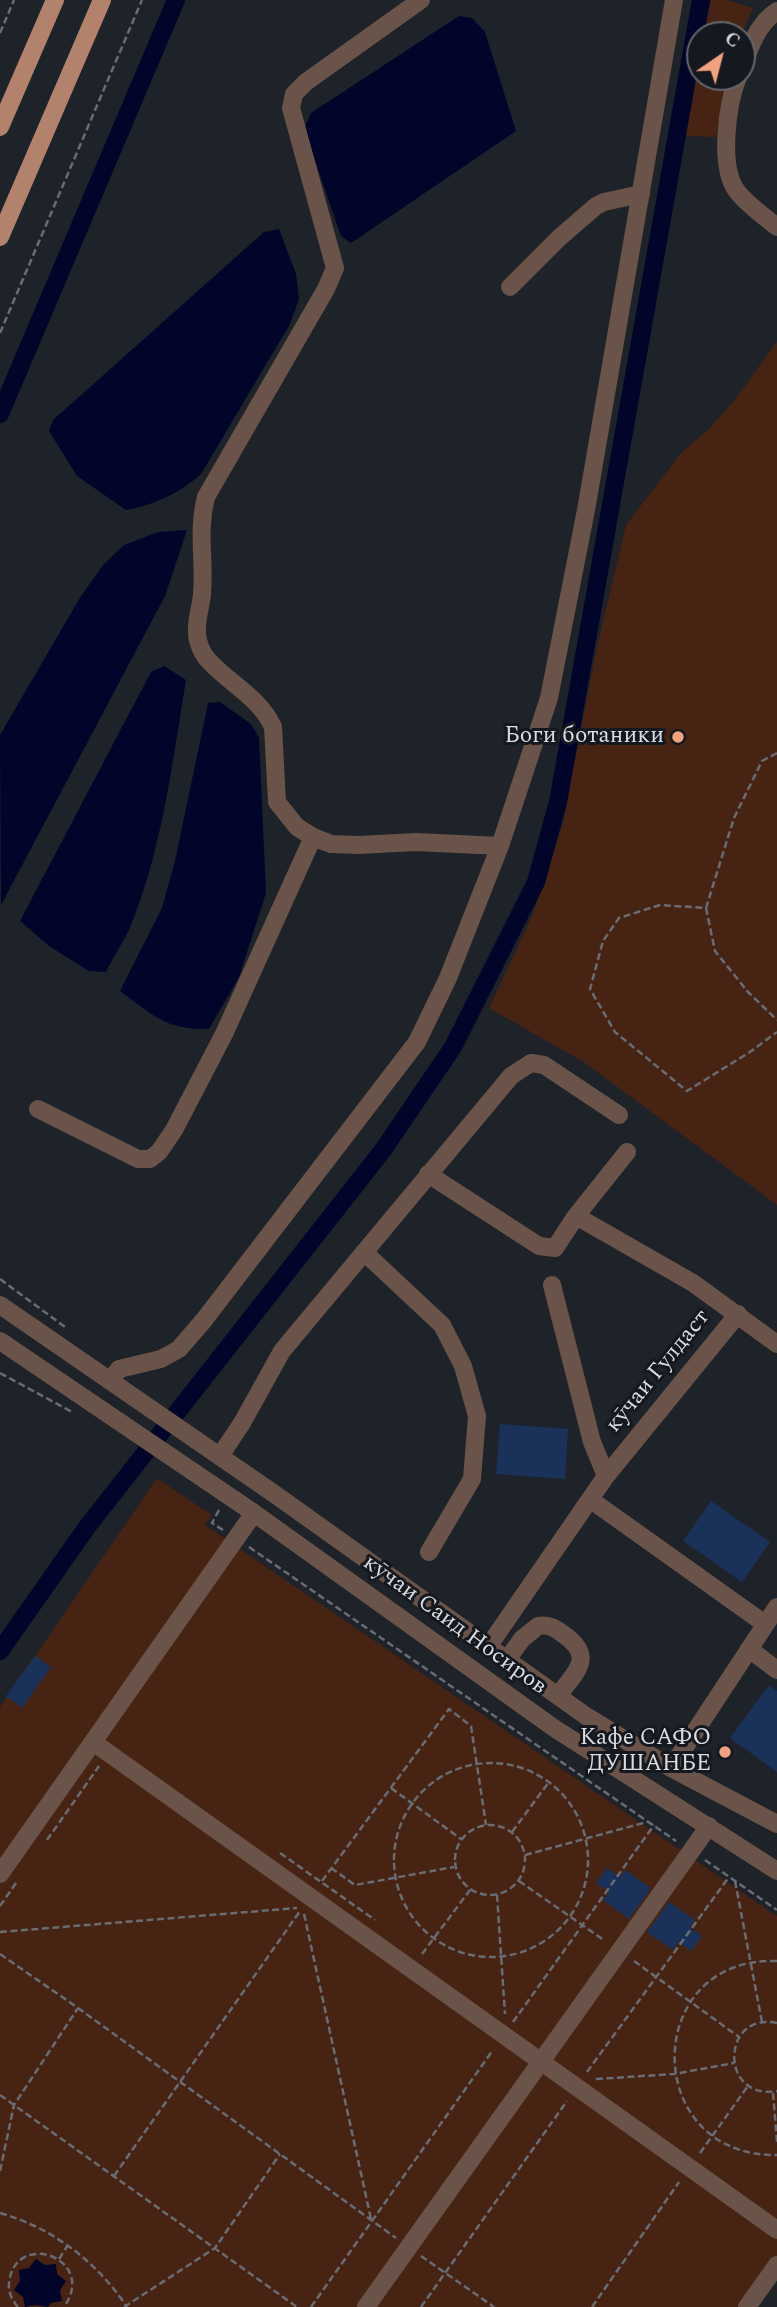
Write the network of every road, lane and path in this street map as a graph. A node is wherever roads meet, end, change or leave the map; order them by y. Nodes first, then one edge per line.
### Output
1 (14, 0) edge
2 (55, 0) edge
3 (102, 0) edge
4 (142, 0) edge
5 (421, 0) edge
6 (674, 0) edge
7 (777, 11) edge
8 (0, 33) edge
9 (756, 33) edge
10 (733, 91) edge
11 (0, 127) edge
12 (640, 194) junction
13 (777, 227) edge
14 (0, 237) edge
15 (510, 287) dead end
16 (0, 333) edge
17 (777, 753) edge
18 (313, 837) junction
19 (499, 846) junction
20 (706, 908) junction
21 (777, 1020) edge
22 (777, 1032) edge
23 (38, 1109) dead end
24 (619, 1115) dead end
25 (627, 1152) dead end
26 (428, 1174) junction
27 (576, 1216) junction
28 (364, 1252) junction
29 (552, 1284) dead end
30 (0, 1304) edge
31 (738, 1314) junction
32 (0, 1341) edge
33 (777, 1344) edge
34 (0, 1373) edge
35 (116, 1385) junction
36 (80, 1417) dead end
37 (220, 1456) junction
38 (606, 1476) junction
39 (591, 1500) junction
40 (219, 1510) dead end
41 (254, 1513) junction
42 (237, 1538) junction
43 (429, 1552) dead end
44 (777, 1606) edge
45 (765, 1624) junction
46 (488, 1647) junction
47 (749, 1649) junction
48 (510, 1663) junction
49 (777, 1670) edge
50 (497, 1687) junction
51 (558, 1696) junction
52 (93, 1742) junction
53 (477, 1764) junction
54 (671, 1768) junction
55 (549, 1782) junction
56 (391, 1788) junction
57 (412, 1803) junction
58 (649, 1821) junction
59 (777, 1824) edge
60 (486, 1825) junction
61 (653, 1825) junction
62 (709, 1826) junction
63 (512, 1832) junction
64 (461, 1839) junction
65 (586, 1839) junction
66 (691, 1851) junction
67 (525, 1855) junction
68 (455, 1867) junction
69 (331, 1868) junction
70 (777, 1871) edge
71 (0, 1874) edge
72 (395, 1878) junction
73 (322, 1881) dead end
74 (735, 1881) junction
75 (470, 1889) junction
76 (497, 1895) junction
77 (302, 1908) junction
78 (777, 1910) edge
79 (0, 1931) edge
80 (434, 1938) junction
81 (0, 1954) edge
82 (422, 1955) dead end
83 (502, 1956) junction
84 (777, 1961) edge
85 (751, 1962) junction
86 (78, 2008) junction
87 (505, 2014) dead end
88 (762, 2022) junction
89 (777, 2023) edge
90 (504, 2034) junction
91 (541, 2061) junction
92 (734, 2063) junction
93 (674, 2074) junction
94 (596, 2079) dead end
95 (180, 2082) junction
96 (748, 2086) junction
97 (775, 2092) edge
98 (0, 2095) edge
99 (14, 2105) junction
100 (712, 2136) junction
101 (777, 2142) edge
102 (700, 2153) dead end
103 (280, 2154) junction
104 (777, 2154) edge
105 (0, 2171) edge
106 (114, 2176) junction
107 (681, 2179) dead end
108 (0, 2213) edge
109 (372, 2221) junction
110 (777, 2230) edge
111 (68, 2245) junction
112 (409, 2247) junction
113 (215, 2248) junction
114 (58, 2259) junction
115 (777, 2265) edge
116 (126, 2306) edge
117 (18, 2307) edge
118 (64, 2307) edge
119 (296, 2307) edge
120 (311, 2307) edge
121 (366, 2307) edge
122 (494, 2307) edge
123 (592, 2307) edge
124 (747, 2307) edge

1 - 8 path
2 - 11 main road
3 - 14 main road
4 - 16 path
5 - 18 street
6 - 12 street
7 - 9 street
10 - 13 street
12 - 15 street
12 - 19 street
17 - 20 path
18 - 19 street
18 - 23 street
19 - 35 street
20 - 21 path
20 - 22 path
24 - 26 street
25 - 27 street
26 - 27 street
26 - 28 street
27 - 31 street
28 - 37 street
28 - 43 street
29 - 38 street
30 - 35 street, кӯчаи Саид Носиров
31 - 33 street, кӯчаи Гулдаст
31 - 38 street, кӯчаи Гулдаст
32 - 41 street, кӯчаи Саид Носиров
34 - 36 path
35 - 37 street, кӯчаи Саид Носиров
37 - 46 street, кӯчаи Саид Носиров
38 - 39 street, кӯчаи Гулдаст
39 - 45 street
39 - 46 street, кӯчаи Гулдаст
40 - 42 path
41 - 42 street
41 - 50 street, кӯчаи Саид Носиров
42 - 52 street
42 - 58 path
44 - 45 street
45 - 47 street
46 - 48 street, кӯчаи Саид Носиров
47 - 49 street
47 - 54 street
48 - 50 street
48 - 51 street, кӯчаи Саид Носиров
48 - 51 street
50 - 62 street, кӯчаи Саид Носиров
51 - 54 street, кӯчаи Саид Носиров
52 - 71 street
52 - 90 street
53 - 55 path
53 - 56 path
53 - 57 path
53 - 60 path
54 - 59 street, кӯчаи Саид Носиров
55 - 63 path
55 - 65 path
56 - 57 path
56 - 69 path
57 - 64 path
57 - 72 path
58 - 61 path
58 - 65 path
60 - 63 path
60 - 64 path
61 - 66 path
61 - 90 path
62 - 66 street
62 - 70 street, кӯчаи Саид Носиров
63 - 67 path
64 - 68 path
65 - 67 path
65 - 83 path
66 - 74 path
66 - 91 street
67 - 76 path
68 - 72 path
68 - 75 path
69 - 72 path
69 - 73 path
72 - 80 path
74 - 78 path
74 - 85 path
75 - 76 path
75 - 80 path
76 - 83 path
77 - 79 path
77 - 95 path
77 - 109 path
80 - 82 path
80 - 83 path
81 - 86 path
83 - 87 path
84 - 85 path
85 - 88 path
85 - 93 path
86 - 95 path
86 - 99 path
88 - 89 path
88 - 92 path
90 - 91 street
90 - 109 path
91 - 110 street
91 - 112 street
92 - 93 path
92 - 96 path
93 - 94 path
93 - 100 path
95 - 103 path
95 - 106 path
96 - 97 path
96 - 100 path
97 - 101 path
98 - 99 path
99 - 105 path
99 - 106 path
100 - 102 path
100 - 104 path
103 - 109 path
103 - 113 path
106 - 113 path
107 - 123 path
108 - 111 path
109 - 112 path
109 - 120 path
111 - 114 path
111 - 116 path
112 - 121 street
112 - 122 path
113 - 116 path
113 - 119 path
114 - 117 path
114 - 118 path
115 - 124 street

